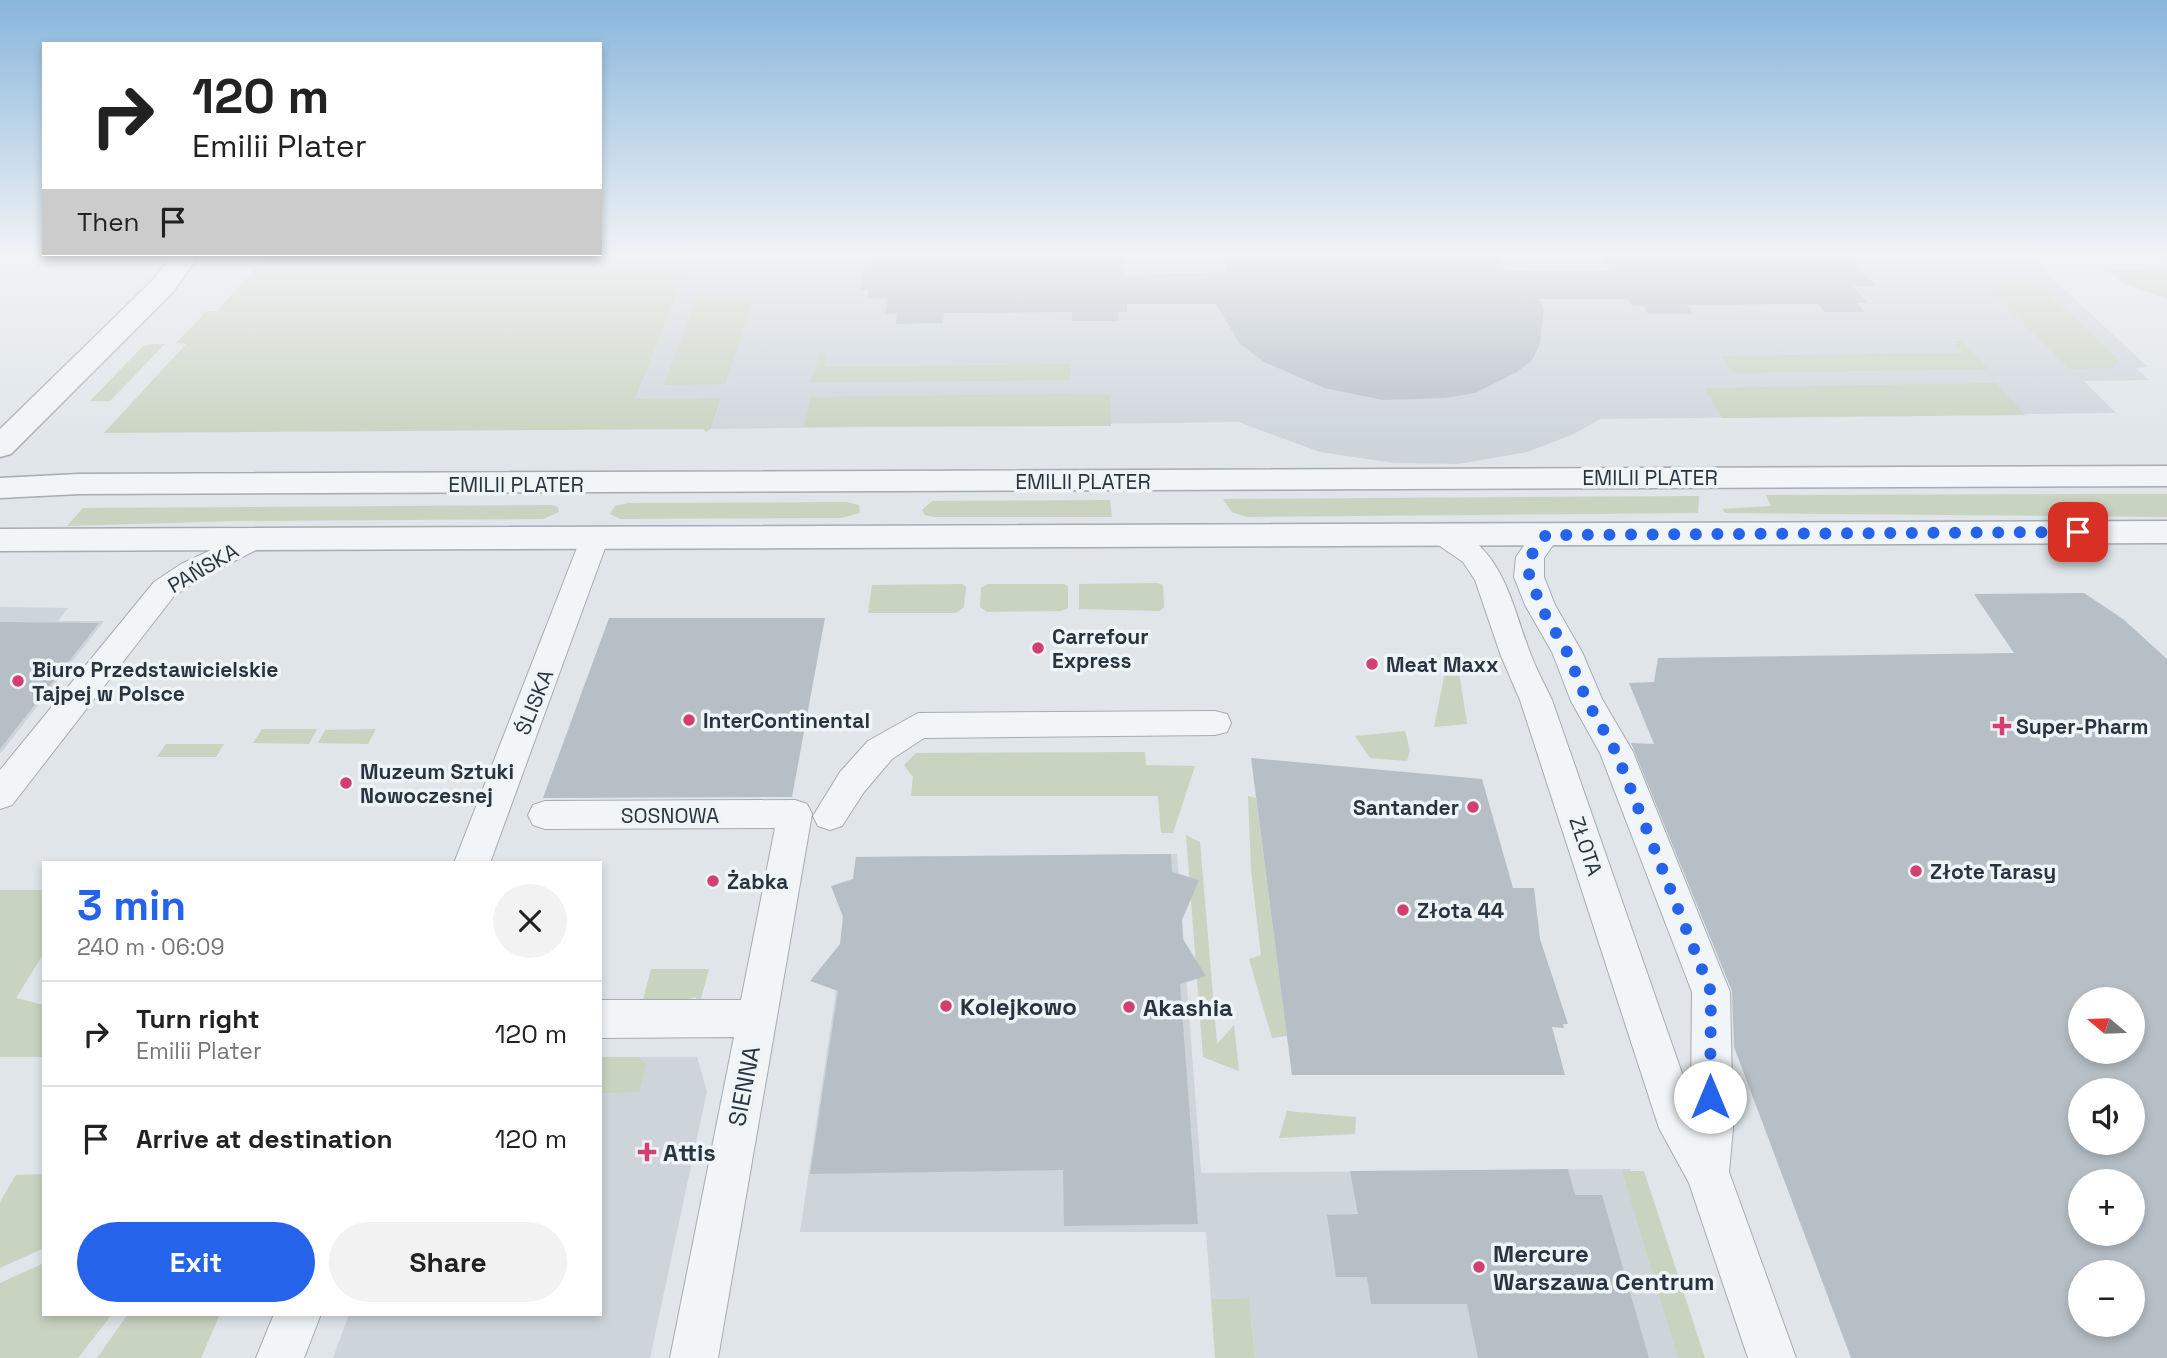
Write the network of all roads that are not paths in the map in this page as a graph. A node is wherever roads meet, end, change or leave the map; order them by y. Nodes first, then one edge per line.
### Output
1 (130, 318) edge
2 (0, 447) edge
3 (2167, 476) edge
4 (894, 482) junction
5 (591, 484) junction
6 (0, 488) edge
7 (2167, 532) edge
8 (1444, 535) junction
9 (1546, 535) junction
10 (885, 538) junction
11 (0, 540) edge
12 (252, 540) junction
13 (580, 540) junction
14 (1215, 723) dead end
15 (0, 795) edge
16 (545, 815) dead end
17 (813, 815) junction
18 (473, 861) edge
19 (757, 1018) junction
20 (602, 1019) edge
21 (1707, 1172) junction
22 (297, 1316) edge
23 (281, 1358) edge
24 (694, 1358) edge
25 (1772, 1358) edge

1 - 2 street
3 - 4 street, EMILII PLATER
4 - 5 street, EMILII PLATER
4 - 10 street
5 - 6 street, EMILII PLATER
5 - 13 street
7 - 9 street
8 - 9 street
8 - 10 street
8 - 21 street, ZŁOTA
9 - 21 street, ZŁOTA
10 - 13 street
11 - 12 street
12 - 13 street
12 - 15 street, PAŃSKA
13 - 18 street, ŚLISKA
14 - 17 street
16 - 17 street, SOSNOWA
17 - 19 street, SIENNA
19 - 20 street
19 - 24 street, SIENNA
21 - 25 street, ZŁOTA
22 - 23 street

